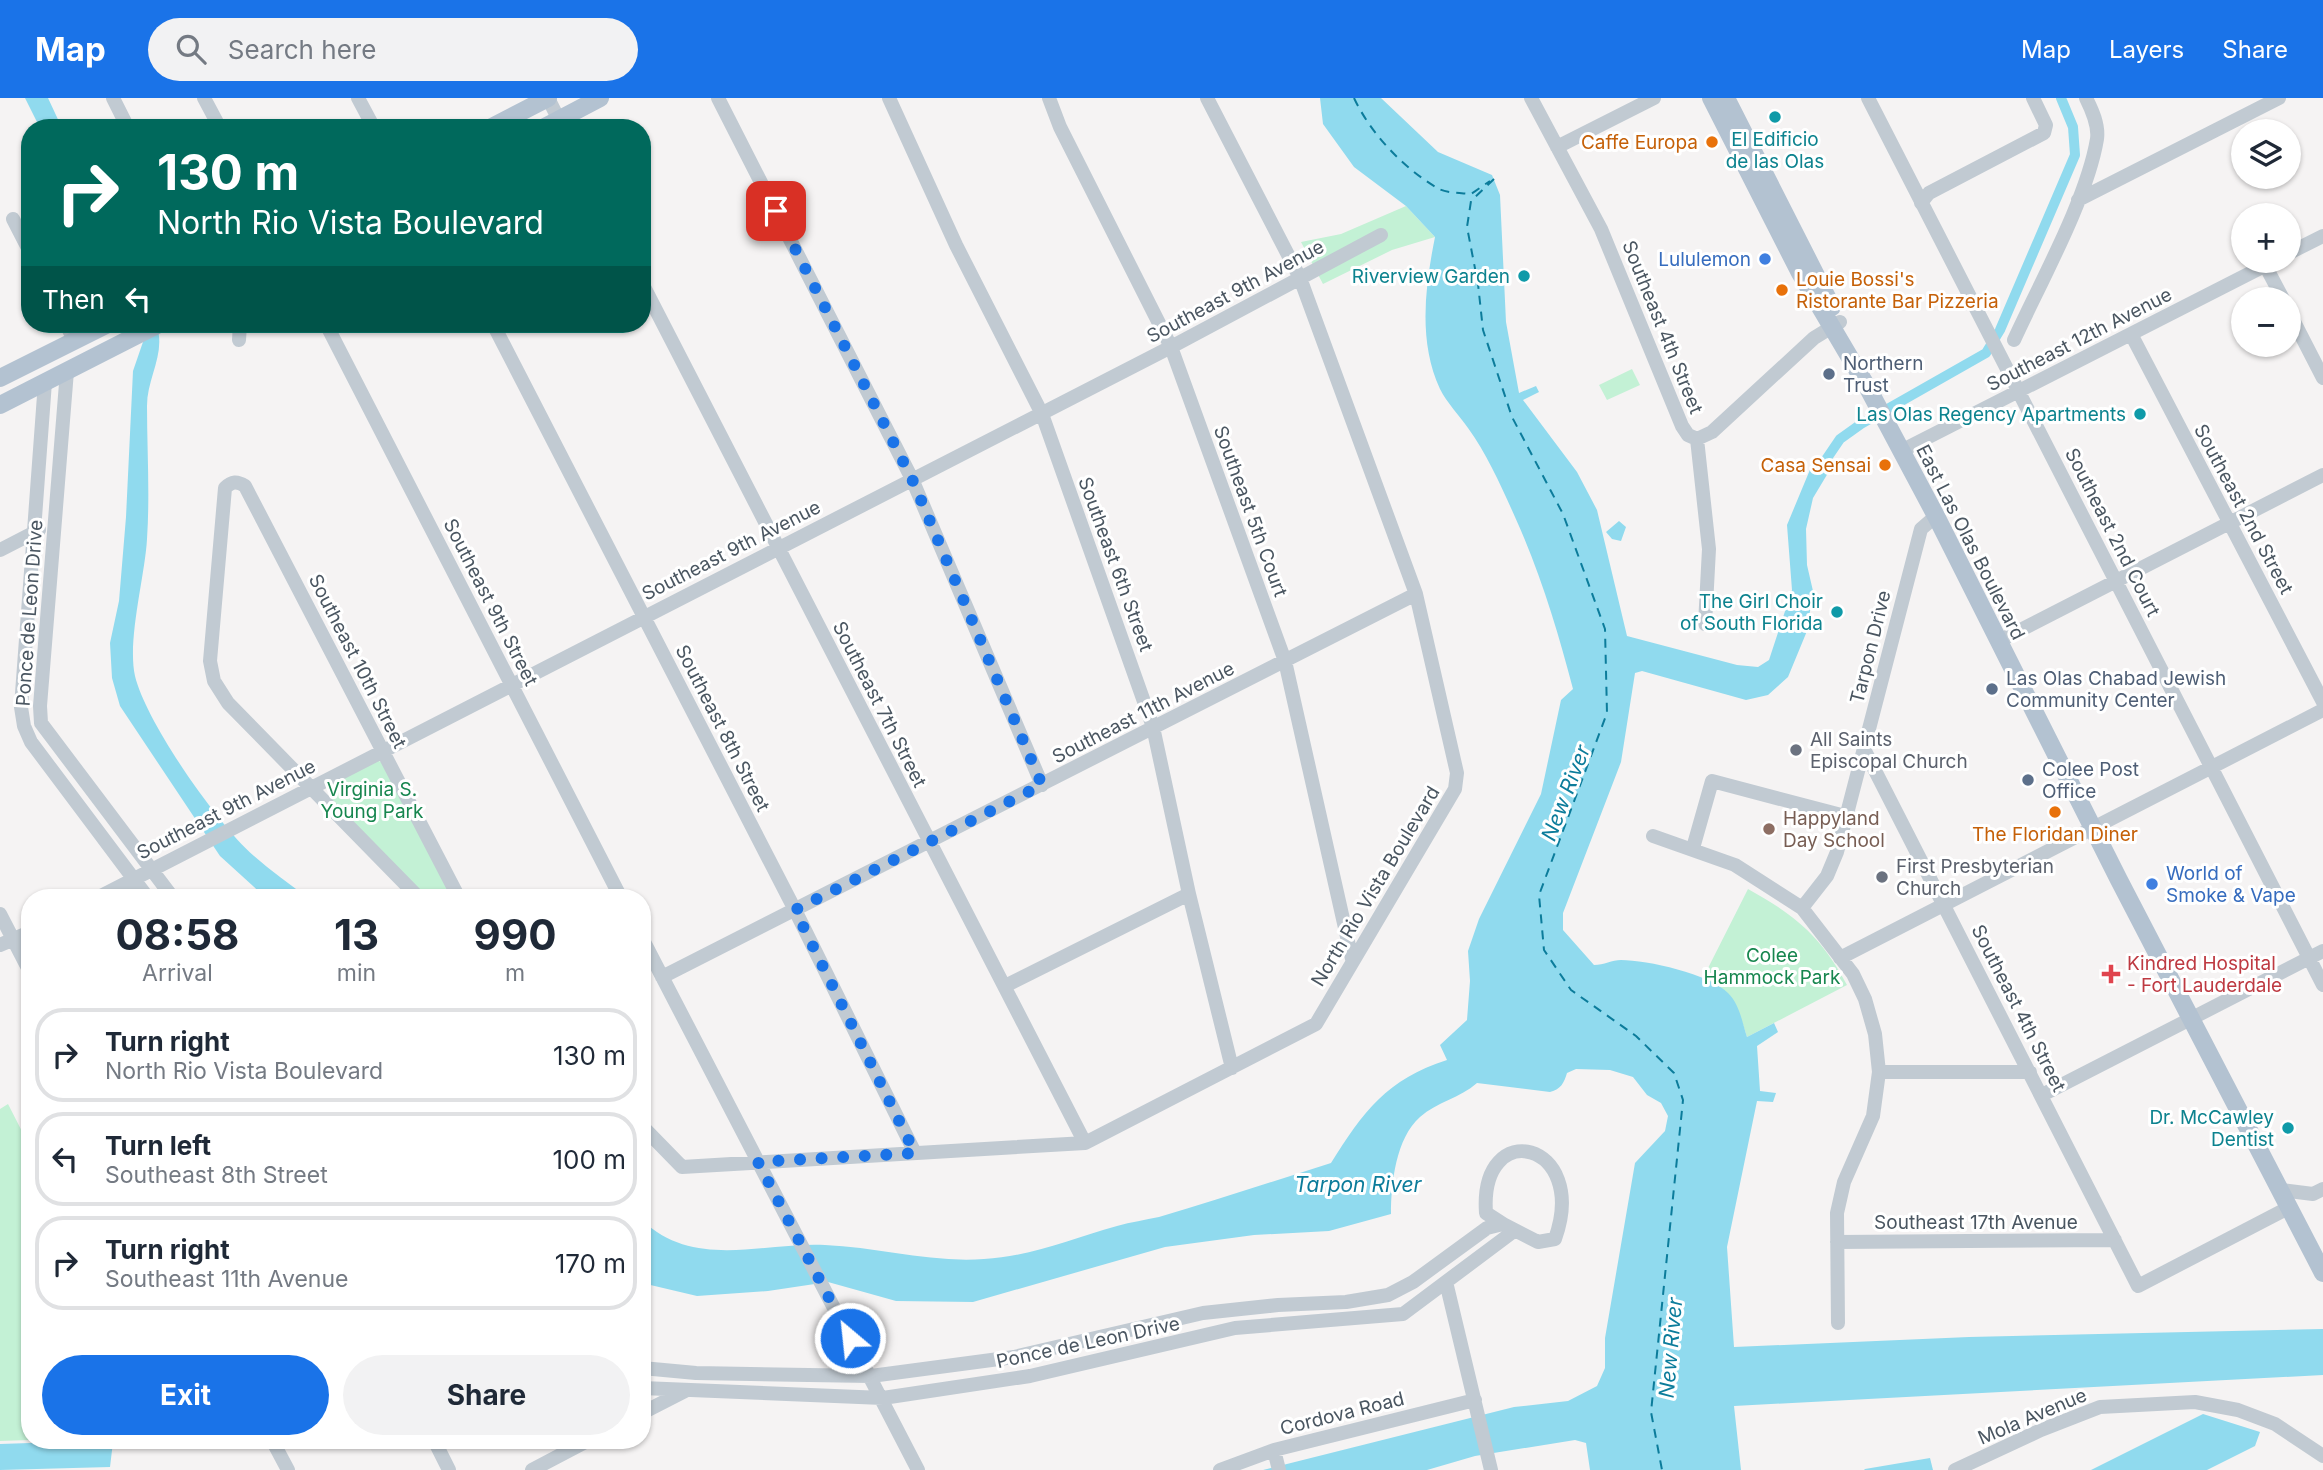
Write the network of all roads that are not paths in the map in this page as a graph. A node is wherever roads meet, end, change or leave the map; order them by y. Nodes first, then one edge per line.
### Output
1 (113, 98) edge
2 (204, 98) edge
3 (358, 98) edge
4 (548, 98) edge
5 (600, 98) edge
6 (718, 98) edge
7 (889, 98) edge
8 (1049, 98) edge
9 (1207, 98) edge
10 (1531, 98) edge
11 (1654, 98) edge
12 (1711, 98) edge
13 (1726, 98) edge
14 (1868, 98) edge
15 (2033, 98) edge
16 (2086, 98) edge
17 (2279, 98) edge
18 (124, 119) edge
19 (215, 119) edge
20 (369, 119) edge
21 (507, 119) edge
22 (553, 119) edge
23 (565, 119) edge
24 (1557, 147) junction
25 (2078, 200) junction
26 (1921, 203) junction
27 (13, 219) dead end
28 (21, 235) edge
29 (1381, 235) dead end
30 (2323, 236) edge
31 (2301, 247) edge
32 (2250, 273) edge
33 (1300, 278) junction
34 (651, 301) edge
35 (1835, 324) junction
36 (70, 333) edge
37 (89, 333) edge
38 (142, 333) edge
39 (239, 333) edge
40 (331, 333) edge
41 (498, 333) edge
42 (2131, 334) junction
43 (2301, 335) edge
44 (74, 340) junction
45 (239, 340) dead end
46 (2014, 340) dead end
47 (1171, 347) junction
48 (67, 371) junction
49 (2323, 378) edge
50 (0, 379) edge
51 (45, 382) junction
52 (2020, 391) junction
53 (0, 405) edge
54 (1042, 414) junction
55 (1697, 439) junction
56 (40, 451) junction
57 (1901, 451) junction
58 (62, 454) junction
59 (2323, 475) edge
60 (912, 479) junction
61 (1936, 516) junction
62 (56, 522) junction
63 (2229, 523) junction
64 (34, 533) junction
65 (778, 548) junction
66 (0, 550) edge
67 (2116, 579) junction
68 (1416, 594) junction
69 (644, 617) junction
70 (1705, 624) dead end
71 (1999, 641) junction
72 (1285, 661) junction
73 (511, 684) junction
74 (2323, 702) edge
75 (2323, 710) edge
76 (1153, 727) junction
77 (1864, 749) junction
78 (382, 751) junction
79 (2212, 768) junction
80 (1042, 785) junction
81 (312, 786) junction
82 (1845, 816) junction
83 (2094, 830) junction
84 (1653, 836) dead end
85 (127, 839) junction
86 (930, 843) junction
87 (1693, 848) junction
88 (113, 849) junction
89 (152, 870) junction
90 (135, 878) junction
91 (114, 889) edge
92 (142, 889) edge
93 (166, 889) edge
94 (410, 889) edge
95 (454, 889) edge
96 (616, 889) edge
97 (1189, 894) junction
98 (1945, 905) junction
99 (1802, 908) junction
100 (795, 910) junction
101 (0, 914) edge
102 (6, 942) edge
103 (2323, 951) edge
104 (651, 956) edge
105 (1840, 958) junction
106 (2309, 958) junction
107 (1352, 960) junction
108 (21, 961) edge
109 (662, 977) junction
110 (2323, 985) edge
111 (1005, 986) junction
112 (2192, 1019) junction
113 (1232, 1068) junction
114 (1879, 1072) junction
115 (2030, 1072) junction
116 (2042, 1095) junction
117 (651, 1135) edge
118 (1085, 1143) junction
119 (915, 1153) junction
120 (758, 1162) junction
121 (2281, 1191) junction
122 (2318, 1191) edge
123 (2290, 1207) junction
124 (1508, 1228) junction
125 (2115, 1240) junction
126 (1837, 1242) junction
127 (2323, 1273) edge
128 (1446, 1282) junction
129 (1838, 1323) dead end
130 (651, 1369) edge
131 (696, 1373) junction
132 (871, 1376) junction
133 (651, 1388) edge
134 (690, 1388) junction
135 (883, 1398) junction
136 (1477, 1406) junction
137 (651, 1408) edge
138 (280, 1449) edge
139 (438, 1449) edge
140 (572, 1449) edge
141 (2323, 1456) edge
142 (1276, 1461) edge
143 (1491, 1466) edge
144 (1955, 1469) edge
145 (288, 1470) edge
146 (449, 1470) edge
147 (532, 1470) edge
148 (918, 1470) edge
149 (1220, 1470) edge

1 - 18 street
2 - 19 street
3 - 20 street
4 - 21 main road
4 - 22 street
5 - 23 main road
6 - 60 street
7 - 54 street, Southeast 6th Street
8 - 47 street, Southeast 5th Court
9 - 33 street, North Rio Vista Boulevard
10 - 24 street, Southeast 4th Street
11 - 24 street
12 - 35 main road, East Las Olas Boulevard
13 - 35 main road, East Las Olas Boulevard
14 - 26 street, Southeast 2nd Court
15 - 26 street
16 - 25 street
17 - 25 street
24 - 55 street, Southeast 4th Street
25 - 46 street
26 - 52 street, Southeast 2nd Court
27 - 28 street
29 - 33 street, Southeast 9th Avenue
30 - 31 street
32 - 42 street, Southeast 12th Avenue
33 - 47 street, Southeast 9th Avenue
33 - 68 street, North Rio Vista Boulevard
34 - 65 street, Southeast 7th Street
35 - 55 street
35 - 57 main road, East Las Olas Boulevard
36 - 44 street
37 - 44 main road
38 - 48 main road
39 - 45 street
40 - 73 street, Southeast 9th Street
41 - 69 street, Southeast 8th Street
42 - 52 street, Southeast 12th Avenue
42 - 63 street, Southeast 2nd Street
43 - 49 street
44 - 50 main road
44 - 51 main road
47 - 54 street, Southeast 9th Avenue
47 - 72 street, Southeast 5th Court
48 - 51 main road
48 - 58 street, Ponce de Leon Drive
51 - 53 main road
51 - 56 street, Ponce de Leon Drive
52 - 57 street, Southeast 12th Avenue
52 - 67 street, Southeast 2nd Court
54 - 60 street, Southeast 9th Avenue
54 - 76 street, Southeast 6th Street
55 - 70 street, Southeast 4th Street
56 - 58 street
56 - 64 street, Ponce de Leon Drive
57 - 61 main road, East Las Olas Boulevard
58 - 62 street, Ponce de Leon Drive
59 - 63 street
60 - 65 street, Southeast 9th Avenue
60 - 80 street
61 - 71 main road, East Las Olas Boulevard
61 - 77 street, Tarpon Drive
62 - 64 street
62 - 85 street, Ponce de Leon Drive
63 - 67 street
63 - 74 street, Southeast 2nd Street
64 - 66 street
64 - 88 street, Ponce de Leon Drive
65 - 69 street, Southeast 9th Avenue
65 - 86 street, Southeast 7th Street
67 - 71 street
67 - 79 street, Southeast 2nd Court
68 - 72 street, Southeast 11th Avenue
68 - 107 street, North Rio Vista Boulevard
69 - 73 street, Southeast 9th Avenue
69 - 100 street, Southeast 8th Street
71 - 83 main road, East Las Olas Boulevard
72 - 76 street, Southeast 11th Avenue
72 - 107 street, Southeast 5th Court
73 - 78 street, Southeast 9th Avenue
73 - 96 street, Southeast 9th Street
75 - 79 street
76 - 80 street, Southeast 11th Avenue
76 - 97 street, Southeast 6th Street
77 - 82 street, Tarpon Drive
77 - 98 street, Southeast 4th Street
78 - 81 street, Southeast 9th Avenue
78 - 81 street, Southeast 10th Street
78 - 95 street, Southeast 10th Street
79 - 83 street
79 - 106 street, Southeast 2nd Court
80 - 86 street, Southeast 11th Avenue
81 - 89 street, Southeast 9th Avenue
81 - 94 street
82 - 87 street
82 - 99 street, Tarpon Drive
83 - 98 street
83 - 112 main road, East Las Olas Boulevard
84 - 87 street
85 - 88 street
85 - 89 street, Ponce de Leon Drive
86 - 100 street, Southeast 11th Avenue
86 - 111 street, Southeast 7th Street
87 - 99 street
88 - 90 street, Ponce de Leon Drive
89 - 90 street, Southeast 9th Avenue
89 - 93 street, Ponce de Leon Drive
90 - 91 street, Southeast 9th Avenue
90 - 92 street, Ponce de Leon Drive
97 - 111 street
97 - 113 street, Southeast 6th Street
98 - 105 street
98 - 115 street, Southeast 4th Street
99 - 105 street
100 - 109 street, Southeast 11th Avenue
100 - 119 street, Southeast 8th Street
101 - 102 street
102 - 108 street
103 - 106 street
104 - 109 street
105 - 114 street
106 - 110 street, Southeast 2nd Court
106 - 112 street
107 - 113 street, North Rio Vista Boulevard
109 - 120 street
111 - 118 street, Southeast 7th Street
112 - 116 street
112 - 121 main road, East Las Olas Boulevard
113 - 118 street, North Rio Vista Boulevard
114 - 115 street
114 - 126 street
115 - 116 street, Southeast 4th Street
116 - 125 street, Southeast 4th Street
117 - 120 street, North Rio Vista Boulevard
118 - 119 street, North Rio Vista Boulevard
119 - 120 street, North Rio Vista Boulevard
120 - 132 street
121 - 122 street
121 - 123 main road, East Las Olas Boulevard
123 - 125 street, Southeast 4th Street
123 - 127 main road, East Las Olas Boulevard
124 - 124 street
124 - 128 street, Ponce de Leon Drive
124 - 132 street, Ponce de Leon Drive
125 - 126 street, Southeast 17th Avenue
126 - 129 street
128 - 135 street, Ponce de Leon Drive
128 - 136 street
130 - 131 street, Ponce de Leon Drive
131 - 132 street, Ponce de Leon Drive
131 - 134 street
132 - 135 street
133 - 134 street, Ponce de Leon Drive
134 - 135 street, Ponce de Leon Drive
134 - 137 street
135 - 148 street
136 - 142 street, Cordova Road
136 - 143 street
138 - 145 street
139 - 146 street
140 - 147 street
141 - 144 street, Mola Avenue
142 - 149 street, Cordova Road

